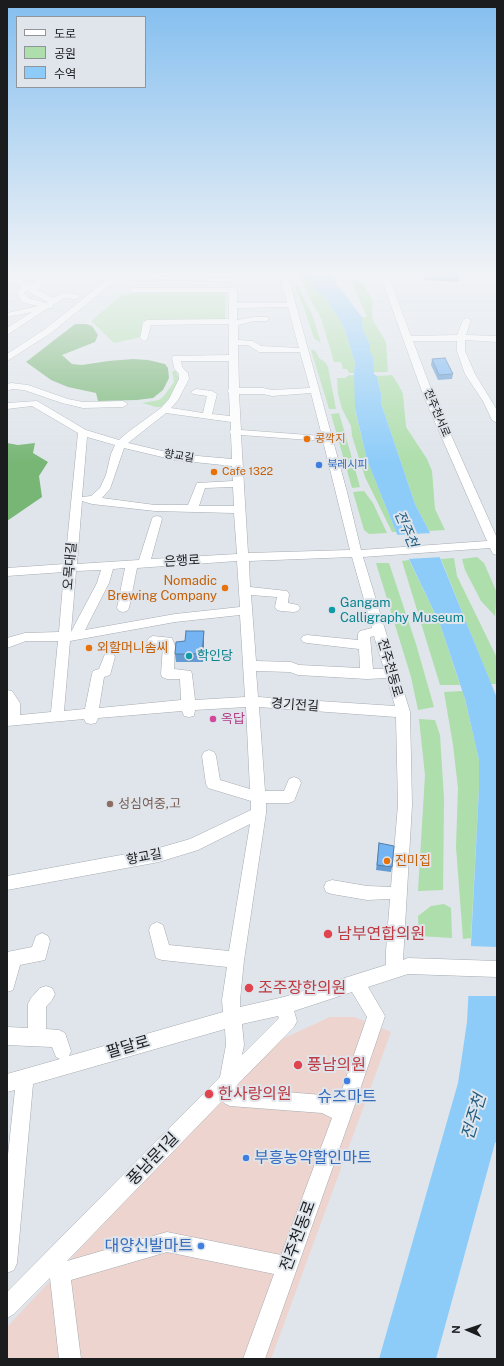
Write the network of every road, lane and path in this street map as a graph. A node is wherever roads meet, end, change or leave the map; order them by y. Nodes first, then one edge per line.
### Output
1 (25, 336) edge
2 (41, 336) edge
3 (233, 336) edge
4 (300, 336) edge
5 (461, 337) junction
6 (407, 338) joint
7 (497, 339) edge
8 (233, 342) junction
9 (7, 348) edge
10 (298, 350) dead end
11 (7, 358) edge
12 (233, 358) junction
13 (7, 388) edge
14 (233, 391) junction
15 (309, 391) dead end
16 (196, 392) dead end
17 (123, 404) dead end
18 (7, 406) edge
19 (164, 410) junction
20 (207, 416) junction
21 (236, 420) junction
22 (497, 420) edge
23 (83, 432) junction
24 (235, 432) junction
25 (321, 438) dead end
26 (121, 444) junction
27 (237, 463) junction
28 (238, 484) junction
29 (77, 496) junction
30 (92, 501) junction
31 (192, 510) junction
32 (240, 510) junction
33 (156, 513) junction
34 (495, 541) edge
35 (356, 553) junction
36 (243, 557) junction
37 (145, 560) dead end
38 (131, 567) dead end
39 (70, 568) junction
40 (107, 568) dead end
41 (7, 572) edge
42 (245, 590) junction
43 (123, 608) dead end
44 (294, 608) dead end
45 (247, 610) junction
46 (372, 632) dead end
47 (77, 636) junction
48 (64, 637) junction
49 (307, 639) dead end
50 (153, 641) dead end
51 (7, 642) edge
52 (365, 645) junction
53 (109, 657) dead end
54 (251, 666) junction
55 (367, 674) junction
56 (385, 674) dead end
57 (7, 695) edge
58 (253, 702) junction
59 (188, 708) junction
60 (402, 712) junction
61 (91, 716) junction
62 (56, 717) junction
63 (10, 720) edge
64 (210, 756) dead end
65 (294, 783) dead end
66 (258, 797) junction
67 (259, 813) junction
68 (7, 883) edge
69 (332, 887) dead end
70 (388, 894) dead end
71 (157, 930) dead end
72 (42, 941) dead end
73 (236, 960) junction
74 (402, 968) junction
75 (497, 969) edge
76 (356, 983) junction
77 (7, 984) edge
78 (46, 994) dead end
79 (284, 1006) junction
80 (232, 1018) junction
81 (7, 1036) edge
82 (37, 1038) junction
83 (62, 1051) dead end
84 (16, 1080) edge
85 (228, 1083) junction
86 (343, 1113) junction
87 (7, 1262) edge
88 (59, 1265) junction
89 (286, 1266) junction
90 (7, 1307) edge
91 (70, 1359) edge
92 (254, 1359) edge

1 - 9 street
2 - 11 street
3 - 8 street
4 - 35 street, 전주천동로
5 - 6 street
5 - 7 street
5 - 22 street
6 - 34 street, 전주천서로
8 - 10 street
8 - 12 street
12 - 14 street
12 - 19 street
13 - 17 street
14 - 15 street
14 - 21 street
16 - 20 street
18 - 23 street
19 - 20 street
19 - 26 street
20 - 21 street
21 - 24 street
23 - 26 street
23 - 29 street, 오목대길
24 - 25 street
24 - 27 street
26 - 27 street, 향교길
26 - 30 street
27 - 28 street
28 - 31 street
28 - 32 street
29 - 30 street
29 - 39 street, 오목대길
30 - 33 street
31 - 32 street
31 - 33 street
32 - 36 street
33 - 37 street, 은행로
34 - 35 street, 은행로
35 - 36 street, 은행로
35 - 60 street, 전주천동로
36 - 39 street, 은행로
36 - 42 street
38 - 43 street
39 - 41 street, 은행로
39 - 48 street, 오목대길
40 - 47 street
42 - 44 street
42 - 45 street
45 - 47 street
45 - 54 street
46 - 52 street, 전주천동로
47 - 48 street
48 - 51 street
48 - 62 street, 오목대길
49 - 52 street, 전주천동로
50 - 59 street
52 - 55 street, 전주천동로
53 - 61 street
54 - 55 street, 전주천동로
54 - 58 street
55 - 56 street, 전주천동로
57 - 63 street, 경기전길
58 - 59 street, 경기전길
58 - 60 street, 경기전길
58 - 66 street
59 - 61 street, 경기전길
60 - 74 street, 전주천동로
61 - 62 street, 경기전길
62 - 63 street, 경기전길
64 - 66 street
65 - 66 street
66 - 67 street
67 - 68 street, 향교길
67 - 73 street
69 - 70 street
71 - 73 street
72 - 77 street
73 - 80 street
74 - 75 street
74 - 76 street, 팔달로
76 - 79 street, 팔달로
76 - 86 street, 전주천동로
78 - 82 street
79 - 80 street, 팔달로
79 - 85 street, 풍남문1길
80 - 84 street, 팔달로
80 - 85 street
81 - 82 street
82 - 83 street
84 - 87 street, 팔달로
85 - 86 street
85 - 88 street, 풍남문1길
86 - 89 street, 전주천동로
88 - 89 street
88 - 90 street, 풍남문1길
88 - 91 street
89 - 92 street, 전주천동로

